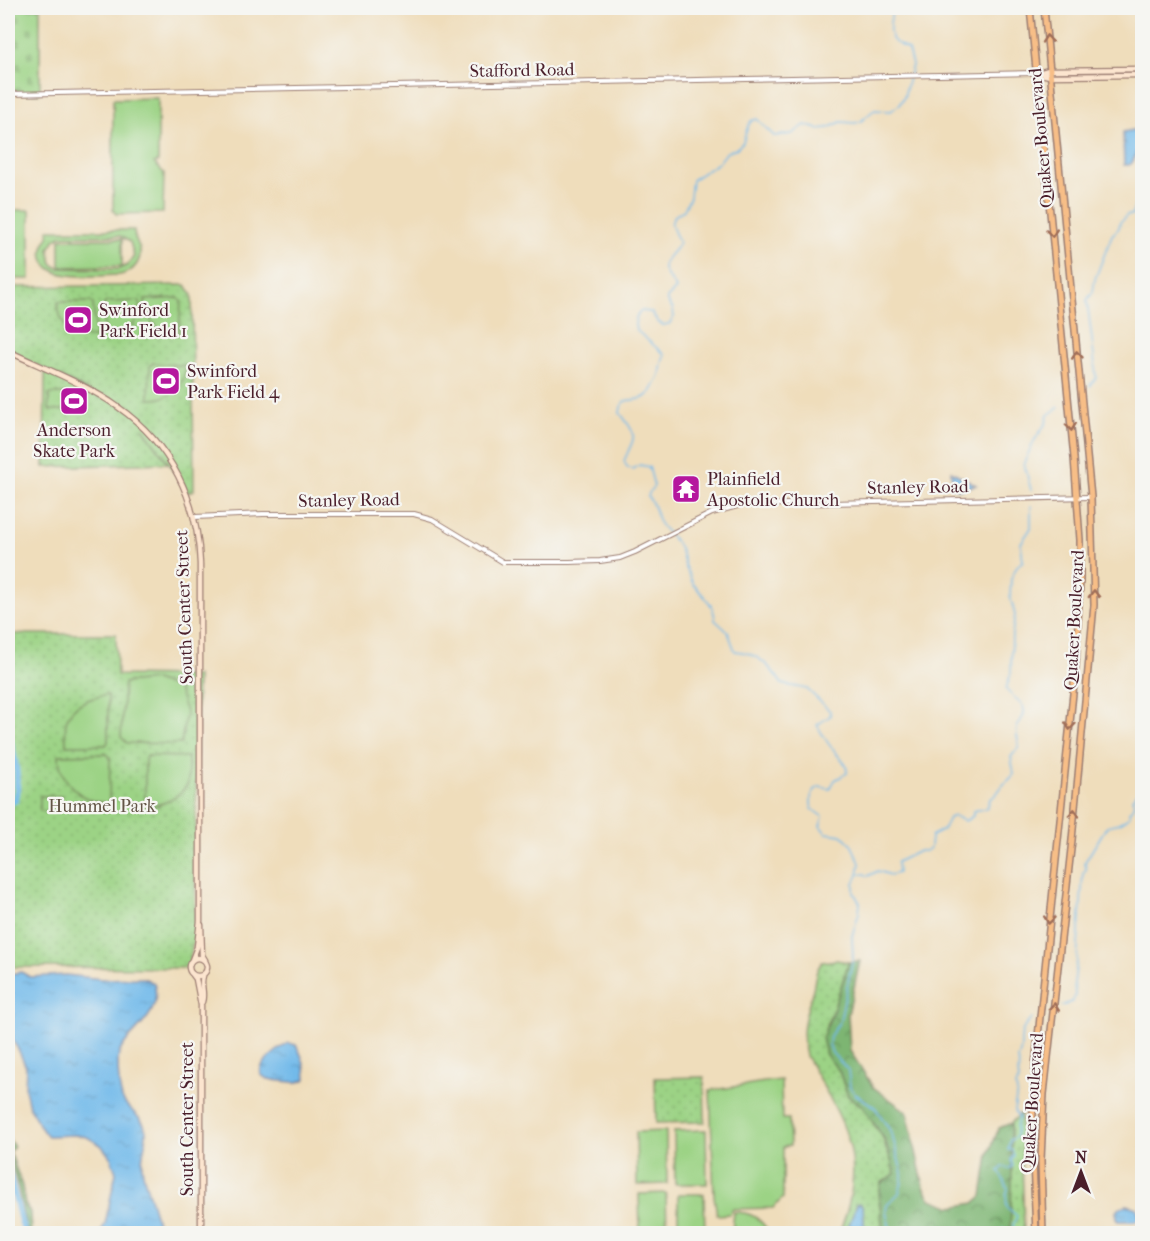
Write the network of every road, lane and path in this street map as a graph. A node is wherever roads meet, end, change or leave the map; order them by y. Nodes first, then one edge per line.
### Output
1 (1030, 8) edge
2 (1044, 8) edge
3 (1143, 69) edge
4 (1036, 73) junction
5 (1050, 73) junction
6 (1143, 75) edge
7 (8, 94) edge
8 (8, 351) edge
9 (1091, 497) junction
10 (1077, 498) junction
11 (195, 517) junction
12 (200, 921) junction
13 (192, 960) junction
14 (205, 960) junction
15 (193, 975) junction
16 (203, 975) junction
17 (201, 1005) junction
18 (201, 1233) edge
19 (1036, 1233) edge
20 (1043, 1233) edge

1 - 4 main road, Quaker Boulevard
5 -> 2 main road, Quaker Boulevard
3 - 5 main road, Stafford Road
4 - 5 main road, Stafford Road
4 - 7 street, Stafford Road
4 -> 10 main road, Quaker Boulevard
5 - 6 main road, Stafford Road
9 -> 5 main road, Quaker Boulevard
8 - 11 main road, South Center Street
9 - 10 street, Stanley Road
20 -> 9 main road, Quaker Boulevard
10 - 11 street, Stanley Road
10 -> 19 main road, Quaker Boulevard
11 - 12 main road, South Center Street
12 - 13 main road, South Center Street
12 - 14 main road, South Center Street
13 - 14 main road
13 - 15 main road
14 - 16 main road
15 - 16 main road
15 - 17 main road, South Center Street
16 - 17 main road, South Center Street
17 - 18 main road, South Center Street

